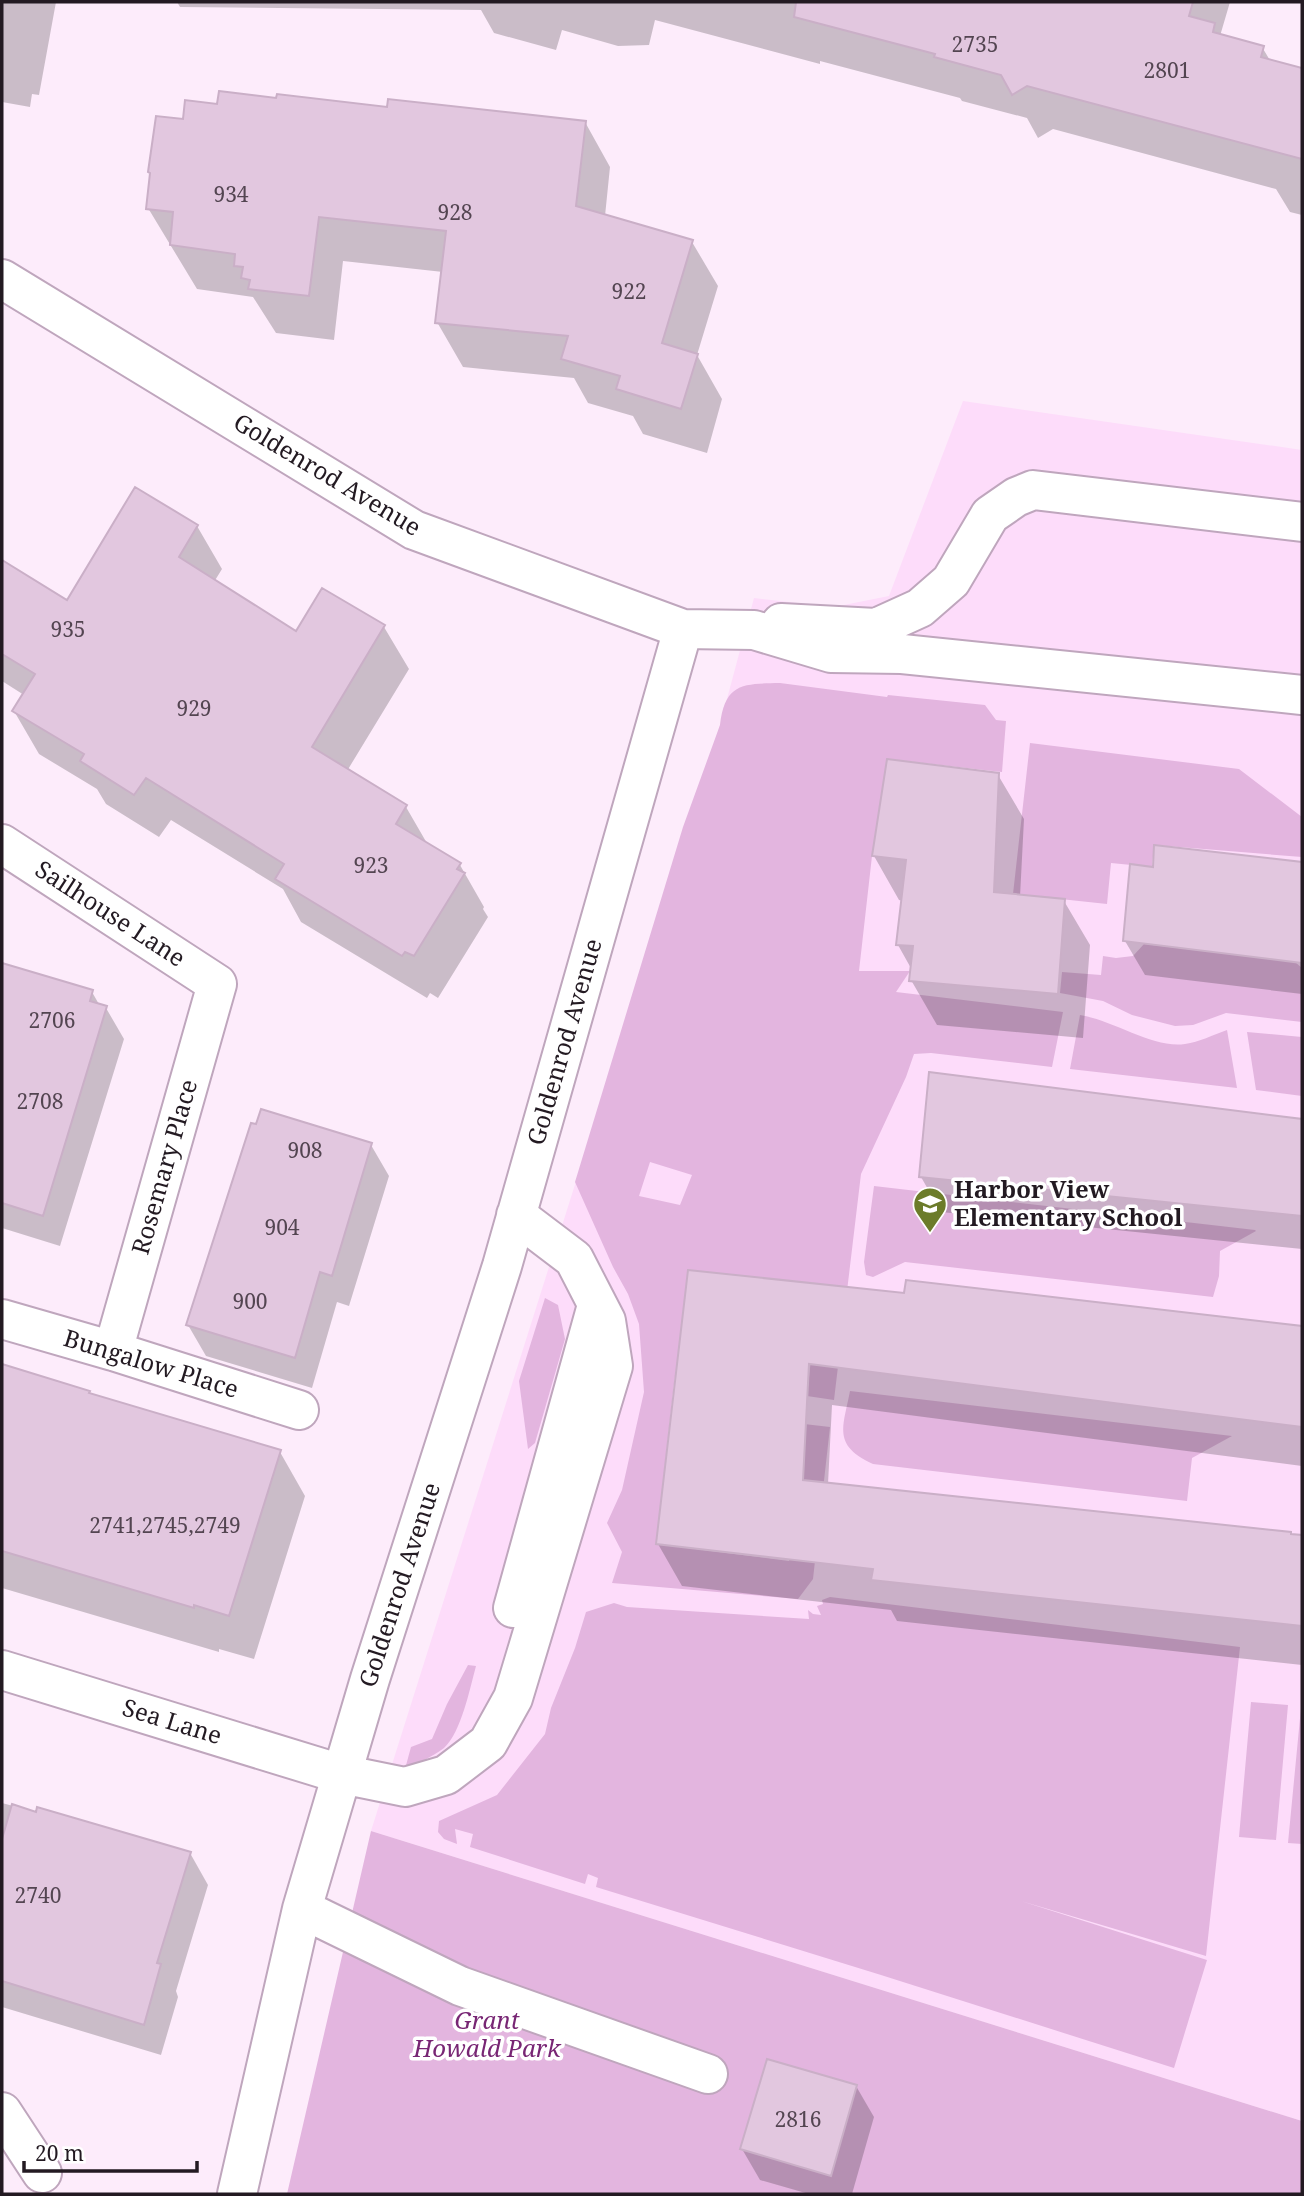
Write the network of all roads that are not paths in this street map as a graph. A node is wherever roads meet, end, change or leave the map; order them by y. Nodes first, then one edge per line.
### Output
1 (2, 279) edge
2 (1302, 522) edge
3 (682, 629) junction
4 (750, 631) junction
5 (1302, 695) edge
6 (2, 844) edge
7 (217, 984) joint
8 (516, 1215) junction
9 (2, 1320) edge
10 (113, 1351) junction
11 (299, 1410) dead end
12 (2, 1670) edge
13 (341, 1774) junction
14 (302, 1909) junction
15 (708, 2074) dead end
16 (2, 2112) edge
17 (42, 2173) dead end
18 (237, 2194) edge

1 - 3 street, Goldenrod Avenue
2 - 4 street
3 - 4 street
3 - 8 street, Goldenrod Avenue
4 - 5 street
6 - 7 street, Sailhouse Lane
7 - 10 street, Rosemary Place
8 - 13 street, Goldenrod Avenue
8 - 13 street, Sea Lane
9 - 10 street, Bungalow Place
10 - 11 street, Bungalow Place
12 - 13 street, Sea Lane
13 - 14 street, Goldenrod Avenue
14 - 15 street
14 - 18 street, Goldenrod Avenue
16 - 17 street

